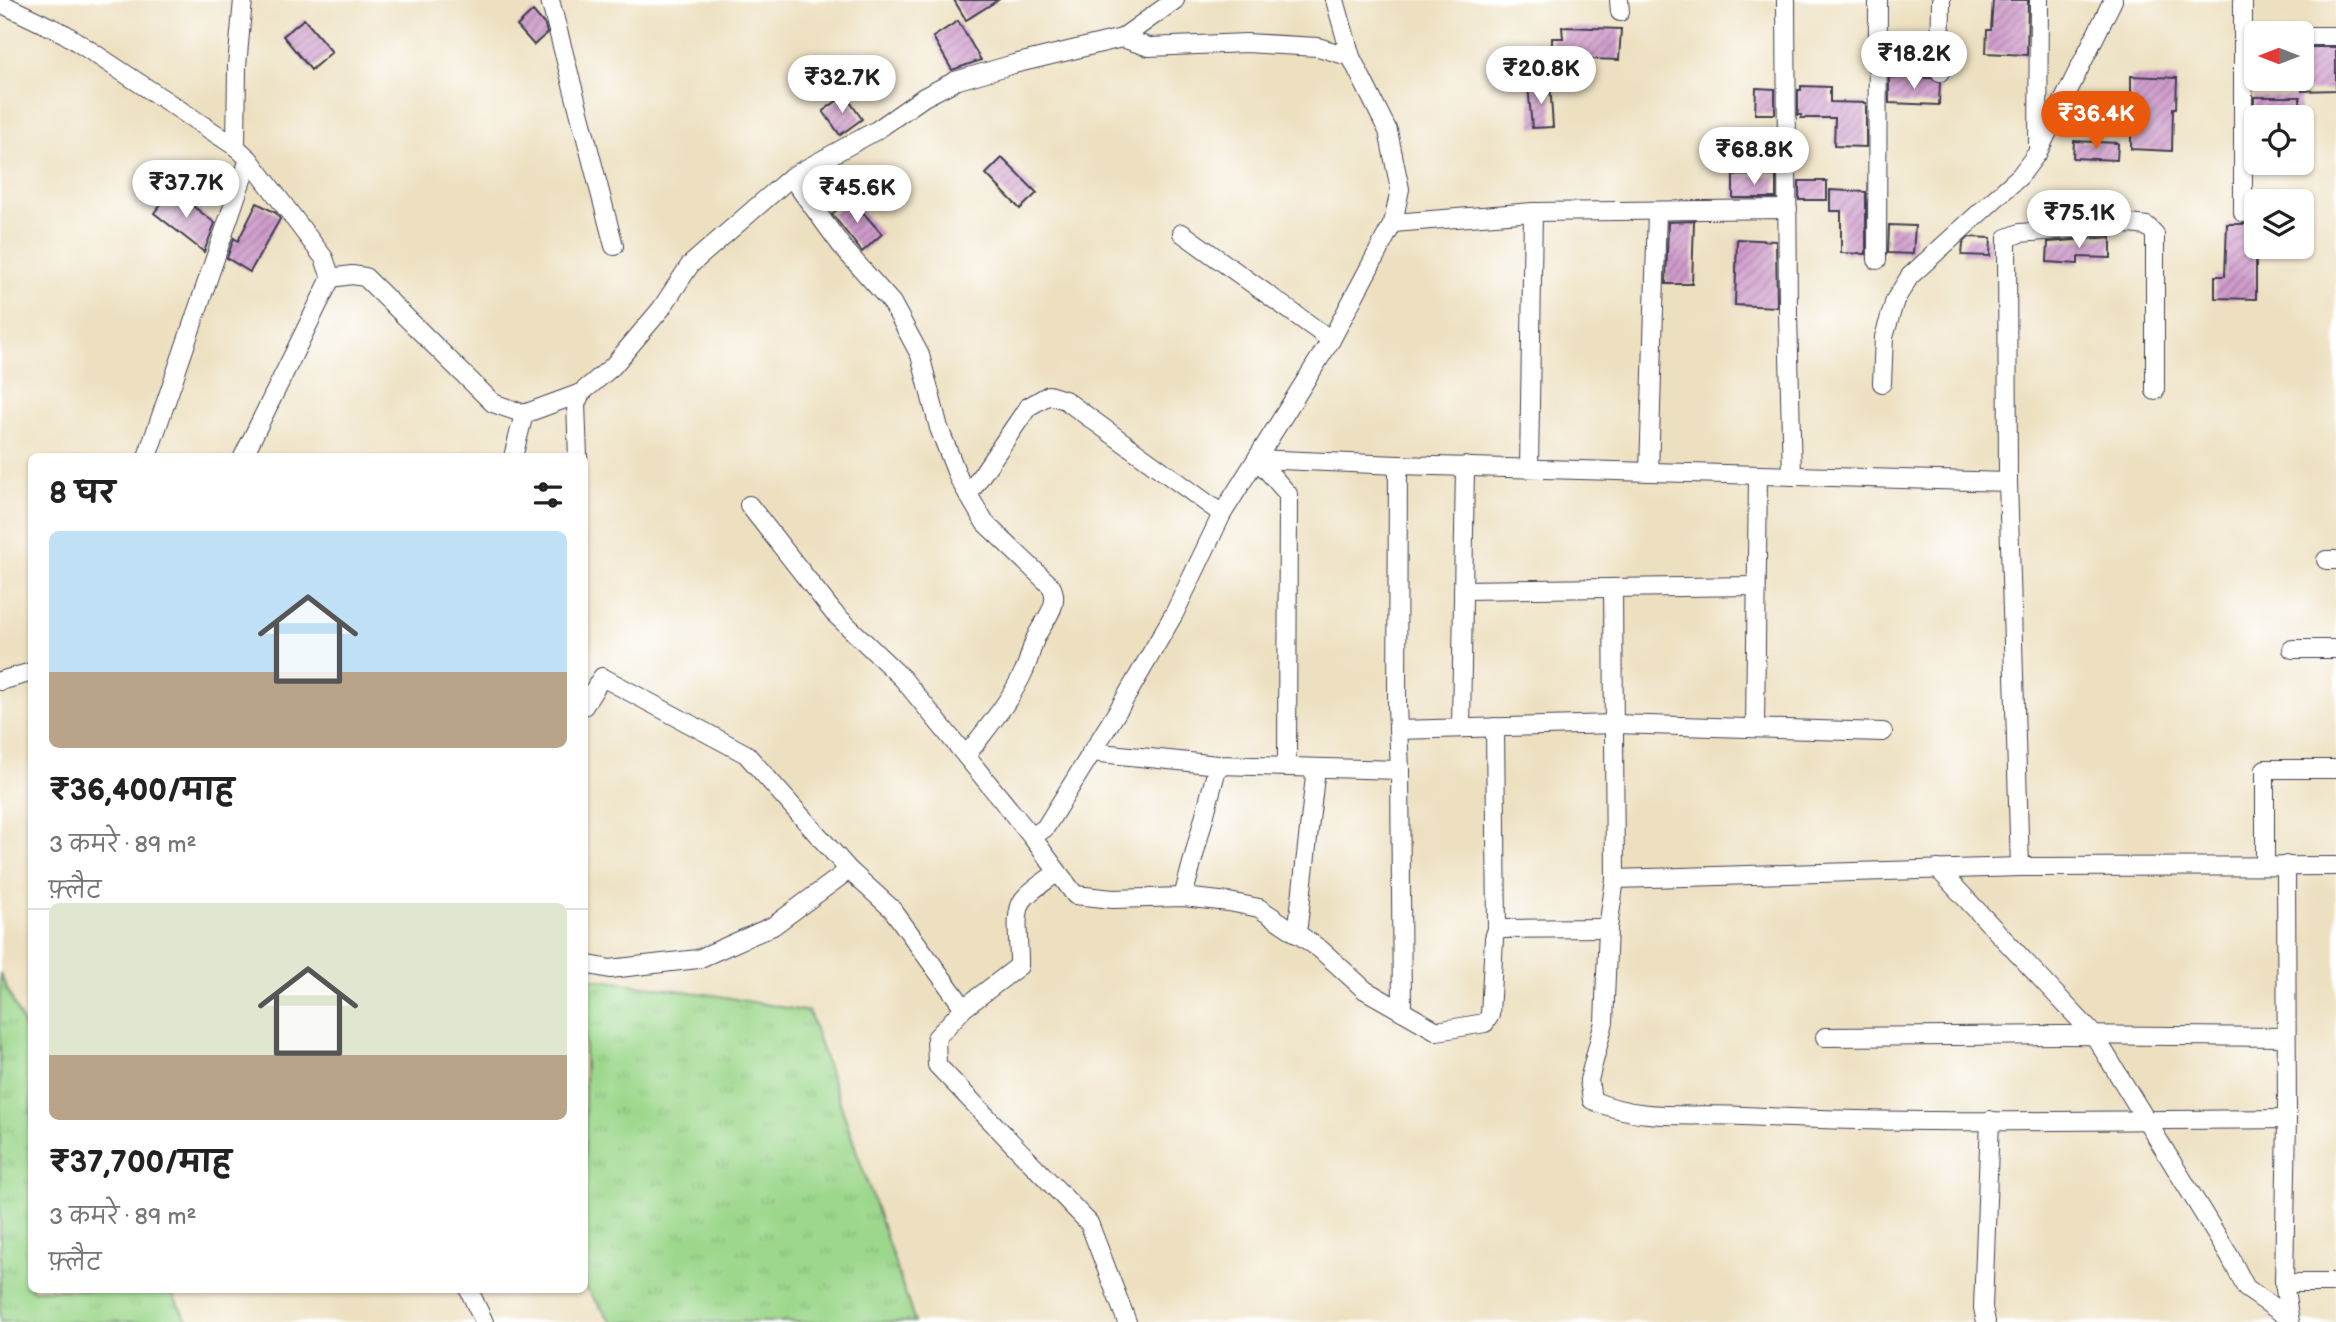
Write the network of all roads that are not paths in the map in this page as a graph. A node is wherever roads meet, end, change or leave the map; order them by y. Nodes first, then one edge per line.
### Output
1 (243, 0) edge
2 (550, 0) edge
3 (1175, 0) edge
4 (1335, 0) edge
5 (1786, 0) edge
6 (1878, 0) edge
7 (1941, 0) edge
8 (2039, 0) edge
9 (2113, 0) edge
10 (2243, 0) edge
11 (0, 3) edge
12 (2247, 21) edge
13 (2314, 36) edge
14 (2336, 36) edge
15 (1122, 38) junction
16 (1351, 57) junction
17 (1940, 72) dead end
18 (2248, 91) edge
19 (2038, 152) junction
20 (243, 153) junction
21 (791, 177) junction
22 (1788, 209) junction
23 (1657, 211) junction
24 (1533, 212) junction
25 (2243, 213) dead end
26 (1393, 223) junction
27 (1182, 233) dead end
28 (614, 246) dead end
29 (1877, 260) dead end
30 (331, 278) junction
31 (1331, 340) junction
32 (1882, 383) dead end
33 (2155, 391) dead end
34 (581, 393) junction
35 (524, 414) junction
36 (148, 453) edge
37 (245, 453) edge
38 (514, 453) edge
39 (578, 453) edge
40 (1257, 459) junction
41 (1398, 465) junction
42 (1465, 466) junction
43 (1529, 468) junction
44 (1649, 472) junction
45 (1758, 475) junction
46 (1792, 476) junction
47 (2008, 482) junction
48 (968, 495) junction
49 (749, 505) dead end
50 (1222, 514) junction
51 (1756, 586) junction
52 (1613, 589) junction
53 (1463, 590) junction
54 (2292, 649) dead end
55 (2336, 649) edge
56 (28, 673) edge
57 (0, 681) edge
58 (588, 700) edge
59 (1615, 724) junction
60 (1495, 727) junction
61 (1461, 728) junction
62 (1755, 728) junction
63 (1398, 730) junction
64 (1883, 732) dead end
65 (1091, 752) junction
66 (966, 756) junction
67 (1218, 765) junction
68 (1287, 768) junction
69 (1316, 768) junction
70 (2336, 769) edge
71 (1400, 770) junction
72 (1032, 837) junction
73 (2286, 865) junction
74 (2264, 866) junction
75 (2336, 866) edge
76 (2020, 867) junction
77 (1938, 869) junction
78 (849, 870) junction
79 (1057, 872) junction
80 (1615, 879) junction
81 (1183, 897) junction
82 (1608, 928) junction
83 (1497, 929) junction
84 (1297, 934) junction
85 (588, 965) edge
86 (964, 1007) junction
87 (1402, 1011) junction
88 (2094, 1035) junction
89 (1825, 1037) dead end
90 (2286, 1037) junction
91 (2287, 1119) junction
92 (1990, 1120) junction
93 (2146, 1120) junction
94 (2284, 1283) junction
95 (2336, 1283) edge
96 (470, 1293) edge
97 (2290, 1320) edge
98 (484, 1322) edge
99 (1127, 1322) edge
100 (1986, 1322) edge

1 - 20 street
2 - 28 street
3 - 15 street
4 - 16 street
5 - 22 street
6 - 29 street
7 - 17 street
8 - 19 street
9 - 19 street
10 - 12 street
11 - 20 street
13 - 14 street
15 - 16 street
15 - 21 street
16 - 26 street
18 - 25 street
19 - 32 street
20 - 30 street
20 - 36 street
21 - 34 street
21 - 48 street
22 - 23 street
22 - 46 street
23 - 24 street
23 - 44 street
24 - 26 street
24 - 43 street
26 - 31 street
27 - 31 street
30 - 35 street
30 - 37 street
31 - 40 street
33 - 47 street
34 - 35 street
34 - 39 street
35 - 38 street
40 - 41 street
40 - 50 street
40 - 68 street
41 - 42 street
41 - 63 street
42 - 43 street
42 - 53 street
43 - 44 street
44 - 45 street
45 - 46 street
45 - 51 street
46 - 47 street
47 - 76 street
48 - 50 street
48 - 66 street
49 - 66 street
50 - 65 street
51 - 52 street
51 - 62 street
52 - 53 street
52 - 59 street
53 - 61 street
54 - 55 street
56 - 57 street
58 - 78 street
59 - 60 street
59 - 62 street
59 - 80 street
60 - 61 street
60 - 83 street
61 - 63 street
62 - 64 street
63 - 71 street
65 - 67 street
65 - 72 street
66 - 72 street
67 - 68 street
67 - 81 street
68 - 69 street
69 - 71 street
69 - 84 street
70 - 74 street
71 - 87 street
72 - 79 street
73 - 74 street
73 - 75 street
73 - 90 street
74 - 76 street
76 - 77 street
77 - 80 street
77 - 88 street
78 - 85 street
78 - 86 street
79 - 81 street
79 - 86 street
80 - 82 street
81 - 84 street
82 - 83 street
82 - 92 street
83 - 87 street
84 - 87 street
86 - 99 street
88 - 89 street
88 - 90 street
88 - 93 street
90 - 91 street
91 - 93 street
91 - 94 street
92 - 93 street
92 - 100 street
93 - 97 street
94 - 95 street
94 - 97 street
96 - 98 street

